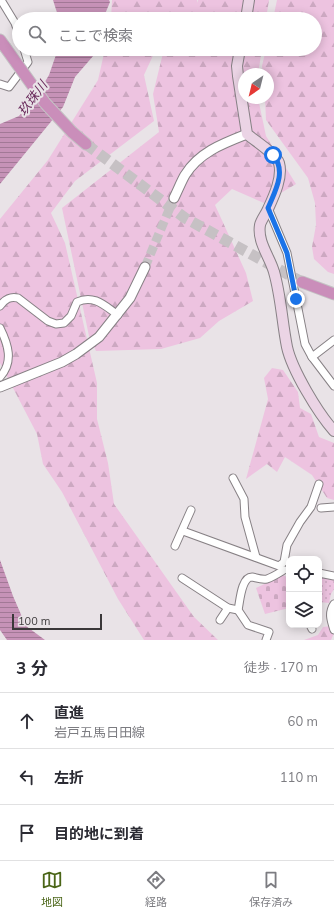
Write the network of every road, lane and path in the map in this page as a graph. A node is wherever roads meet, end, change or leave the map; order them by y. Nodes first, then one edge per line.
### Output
1 (1, 0) edge
2 (249, 0) edge
3 (247, 12) edge
4 (12, 18) edge
5 (2, 43) edge
6 (26, 56) edge
7 (239, 56) edge
8 (0, 84) edge
9 (247, 134) junction
10 (86, 144) tunnel mouth
11 (174, 198) tunnel mouth
12 (268, 208) junction
13 (145, 267) tunnel mouth
14 (302, 282) tunnel mouth
15 (334, 294) edge
16 (0, 306) edge
17 (118, 315) junction
18 (0, 328) edge
19 (334, 340) edge
20 (312, 357) junction
21 (0, 377) edge
22 (334, 386) edge
23 (0, 387) edge
24 (334, 431) edge
25 (234, 478) dead end
26 (319, 484) dead end
27 (334, 507) edge
28 (321, 508) dead end
29 (191, 510) dead end
30 (183, 531) junction
31 (175, 546) dead end
32 (256, 557) junction
33 (284, 570) edge
34 (322, 574) edge
35 (334, 576) edge
36 (182, 578) dead end
37 (334, 604) edge
38 (228, 608) junction
39 (238, 610) junction
40 (220, 620) dead end
41 (334, 630) edge
42 (266, 640) edge

1 - 4 street
2 - 3 main road
5 - 10 highway, bridge
6 - 8 street
7 - 9 main road
9 - 11 street
9 - 12 main road
12 - 20 street
12 - 24 main road
13 - 17 street
14 - 15 highway
16 - 17 street
17 - 23 street
18 - 21 street
19 - 20 street
20 - 22 street
25 - 32 street
26 - 33 street
27 - 28 street
29 - 30 street
30 - 31 street
30 - 32 street
32 - 33 street
33 - 39 street
34 - 35 street
36 - 38 street
37 - 41 street
38 - 39 street
38 - 40 street
39 - 42 street

